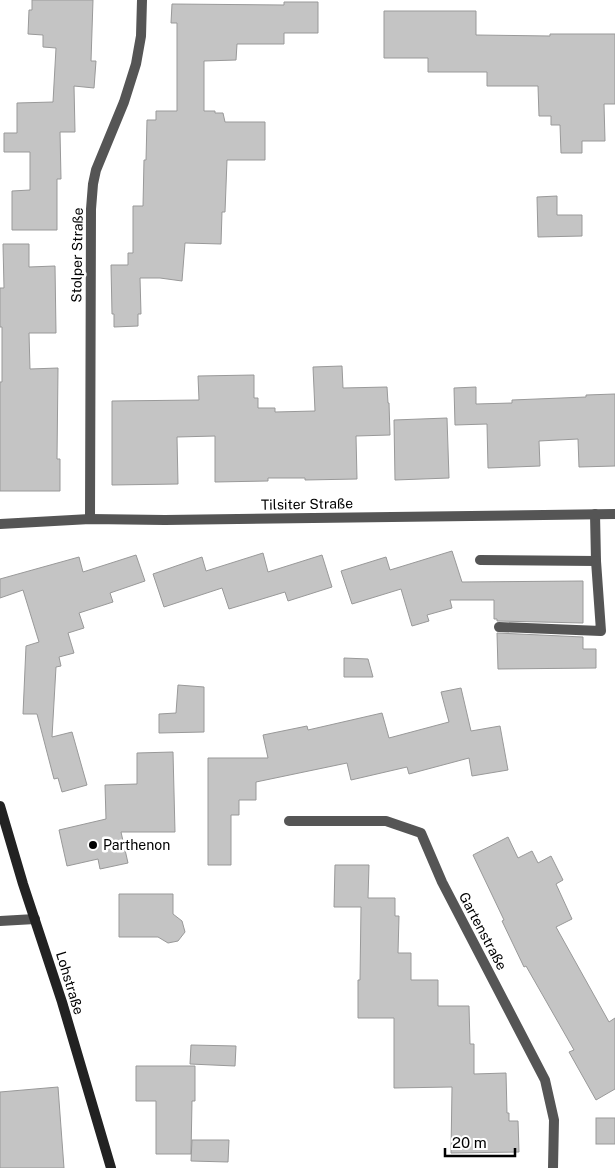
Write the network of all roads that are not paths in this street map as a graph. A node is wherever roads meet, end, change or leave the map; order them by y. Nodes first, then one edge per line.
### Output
1 (142, 0) edge
2 (595, 514) junction
3 (615, 514) edge
4 (90, 519) junction
5 (0, 524) edge
6 (480, 560) dead end
7 (596, 561) junction
8 (499, 627) dead end
9 (0, 806) edge
10 (289, 821) dead end
11 (35, 919) junction
12 (0, 921) edge
13 (111, 1168) edge
14 (553, 1168) edge

1 - 4 street, Stolper Straße
2 - 3 street, Tilsiter Straße
2 - 4 street, Tilsiter Straße
2 - 7 street
4 - 5 street, Tilsiter Straße
6 - 7 street
7 - 8 street
9 - 11 main road, Lohstraße
10 - 14 street, Gartenstraße
11 - 12 street
11 - 13 main road, Lohstraße

